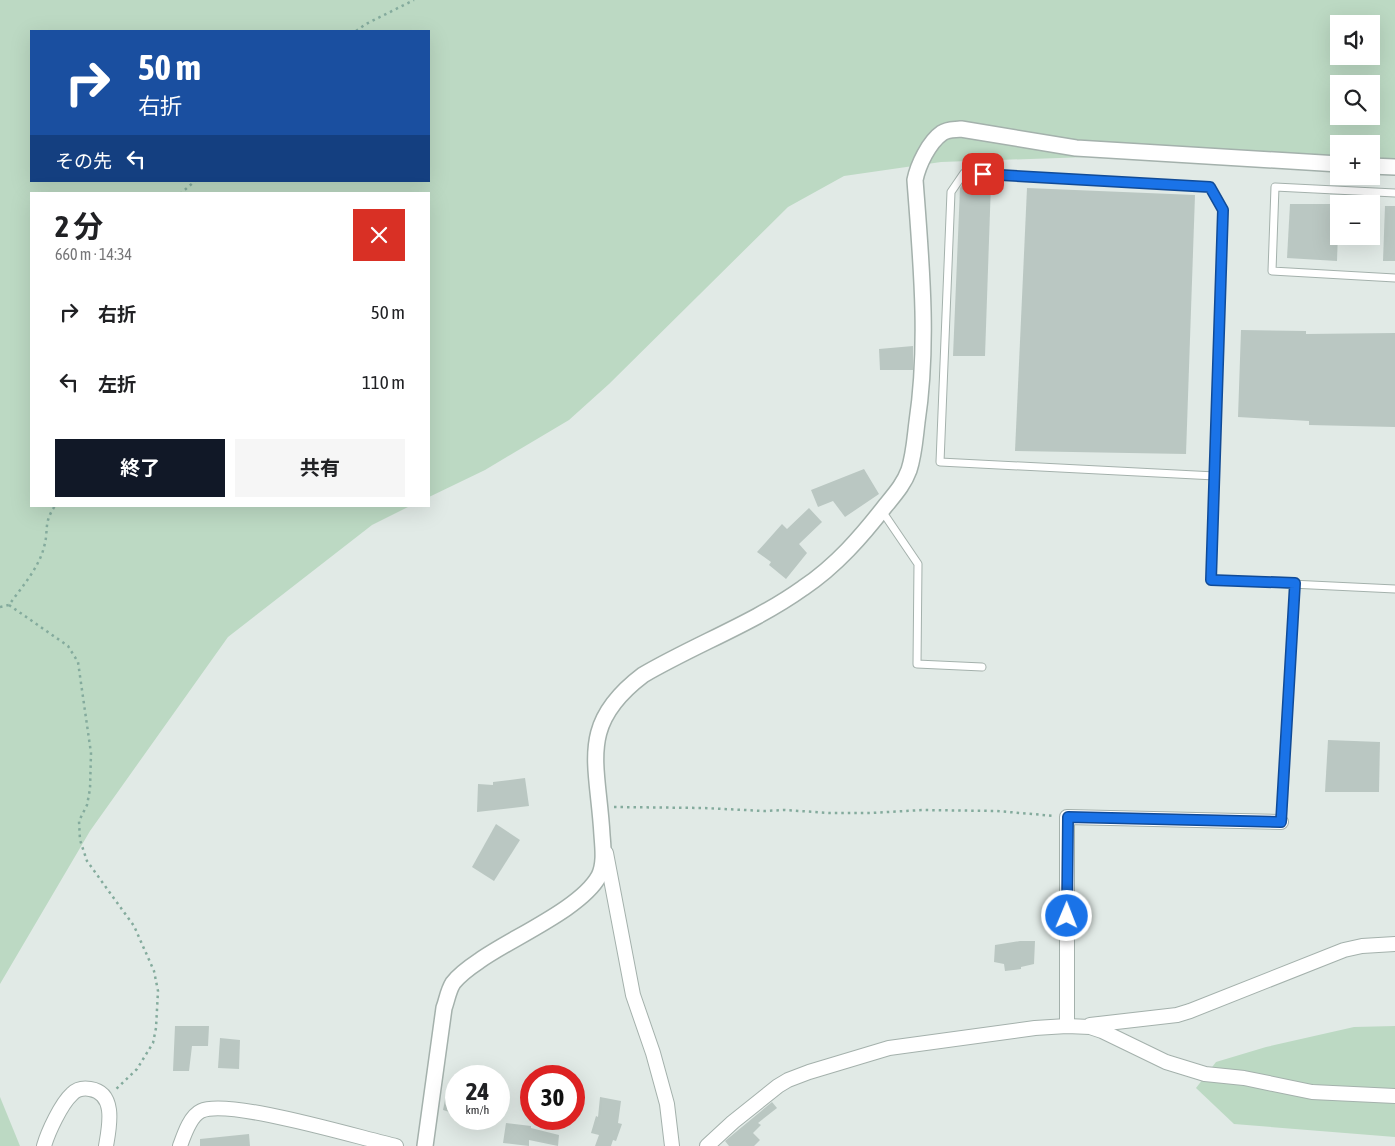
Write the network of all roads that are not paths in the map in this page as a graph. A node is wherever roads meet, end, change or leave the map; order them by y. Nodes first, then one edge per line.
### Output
1 (1330, 163) edge
2 (1380, 166) edge
3 (1395, 167) edge
4 (1395, 193) edge
5 (1395, 278) edge
6 (1214, 476) junction
7 (882, 511) junction
8 (1295, 583) junction
9 (1395, 589) edge
10 (982, 667) dead end
11 (1281, 822) joint
12 (602, 833) junction
13 (1395, 944) edge
14 (1067, 1026) junction
15 (1084, 1026) junction
16 (1395, 1096) edge
17 (44, 1146) edge
18 (106, 1146) edge
19 (180, 1146) edge
20 (396, 1146) edge
21 (425, 1146) edge
22 (672, 1146) edge
23 (707, 1146) edge

1 - 7 street
2 - 3 street
4 - 5 lane
6 - 6 lane
6 - 8 lane
7 - 10 lane
7 - 12 street
8 - 9 lane
8 - 11 lane
11 - 14 street
12 - 21 street
12 - 22 street
13 - 15 street
14 - 15 street
14 - 23 street
15 - 16 street
17 - 18 street
19 - 20 street

